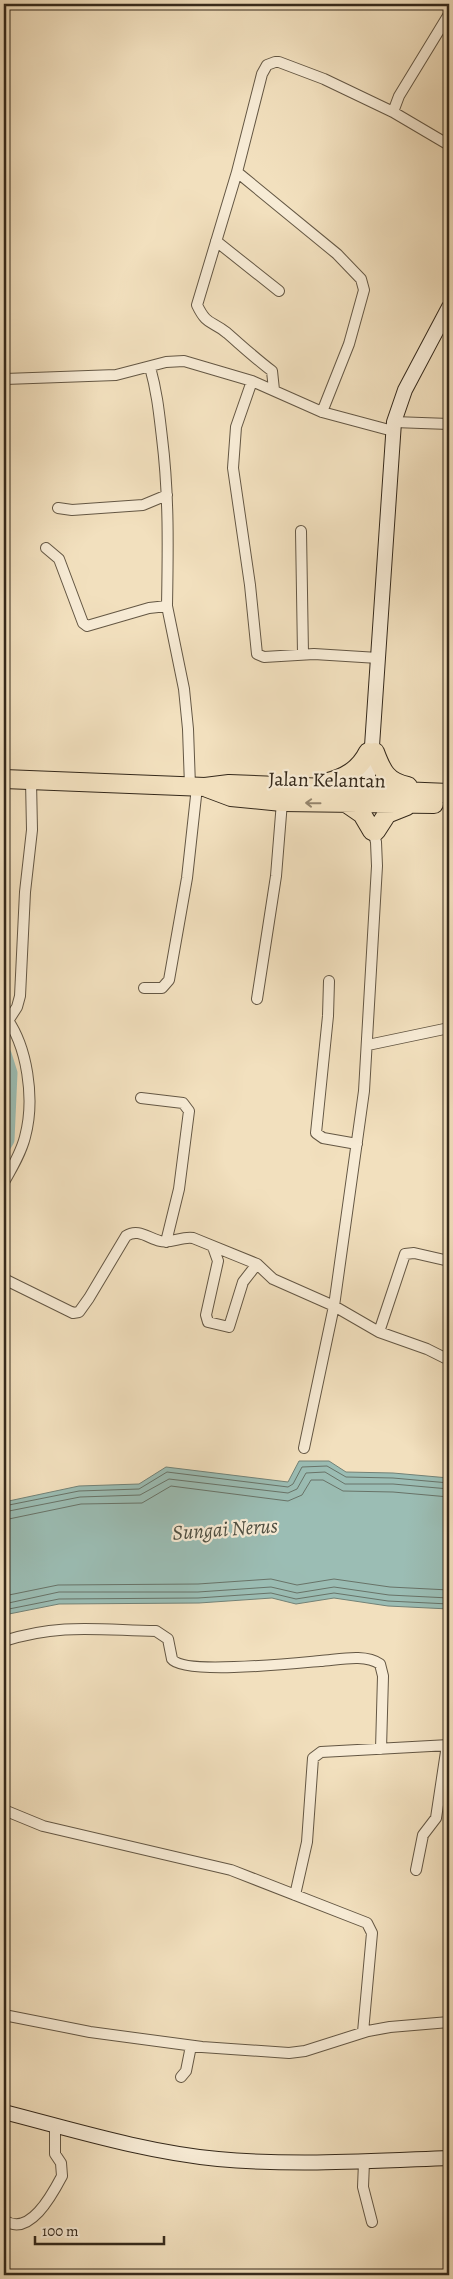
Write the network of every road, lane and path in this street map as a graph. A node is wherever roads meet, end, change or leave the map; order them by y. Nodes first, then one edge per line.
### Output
1 (449, 14) edge
2 (393, 112) junction
3 (449, 145) edge
4 (237, 172) junction
5 (216, 241) junction
6 (279, 291) dead end
7 (449, 307) edge
8 (4, 361) edge
9 (150, 366) junction
10 (4, 379) edge
11 (252, 381) junction
12 (274, 390) junction
13 (4, 392) edge
14 (322, 412) junction
15 (449, 424) edge
16 (394, 427) junction
17 (167, 495) junction
18 (58, 508) dead end
19 (301, 531) dead end
20 (46, 548) dead end
21 (167, 606) junction
22 (303, 654) junction
23 (378, 658) junction
24 (372, 750) junction
25 (4, 779) edge
26 (31, 781) junction
27 (197, 787) junction
28 (302, 787) junction
29 (372, 796) junction
30 (445, 797) edge
31 (282, 802) junction
32 (346, 803) junction
33 (414, 803) junction
34 (374, 832) junction
35 (329, 981) dead end
36 (144, 988) dead end
37 (257, 999) dead end
38 (6, 1018) edge
39 (449, 1028) edge
40 (368, 1045) junction
41 (141, 1098) dead end
42 (357, 1144) junction
43 (4, 1182) edge
44 (166, 1242) junction
45 (213, 1247) junction
46 (449, 1261) edge
47 (257, 1264) junction
48 (4, 1279) edge
49 (334, 1306) junction
50 (379, 1332) junction
51 (449, 1360) edge
52 (304, 1448) dead end
53 (4, 1641) edge
54 (448, 1745) edge
55 (381, 1750) junction
56 (4, 1810) edge
57 (416, 1870) dead end
58 (295, 1895) junction
59 (4, 2015) edge
60 (449, 2022) edge
61 (363, 2032) junction
62 (191, 2046) junction
63 (181, 2077) dead end
64 (4, 2112) edge
65 (55, 2125) junction
66 (449, 2158) edge
67 (364, 2162) junction
68 (4, 2220) edge
69 (372, 2222) dead end

1 - 2 street
2 - 3 street
2 - 4 street
4 - 5 street
4 - 14 street
5 - 6 street
5 - 12 street
7 - 16 street
8 - 10 street
9 - 10 street
9 - 11 street
9 - 17 street
10 - 13 street
11 - 12 street
11 - 22 street
12 - 14 street
14 - 16 street
15 - 16 street
16 - 23 street
17 - 18 street
17 - 21 street
19 - 22 street
20 - 21 street
21 - 27 street
22 - 23 street
23 - 24 street
24 - 28 highway
24 - 29 street
24 - 30 highway
25 - 26 highway, Jalan Kelantan
26 - 27 highway, Jalan Kelantan
26 - 38 street
27 - 28 highway, Jalan Kelantan
27 - 31 highway, Jalan Kelantan
27 - 36 street
28 - 29 highway, Jalan Kelantan
29 - 30 highway, Jalan Kelantan
29 - 32 highway, Jalan Kelantan
29 - 33 highway, Jalan Kelantan
29 - 34 street
30 - 33 highway, Jalan Kelantan
32 -> 31 highway, Jalan Kelantan
31 - 37 street
32 - 34 highway
33 - 34 highway
34 - 40 street
35 - 42 street
38 - 43 street
39 - 40 street
40 - 42 street
41 - 44 street
42 - 49 street
44 - 45 street
44 - 48 street
45 - 47 street
45 - 47 street
46 - 50 street
47 - 49 street
49 - 50 street
49 - 52 street
50 - 51 street
53 - 55 street
54 - 55 street
54 - 57 street
55 - 58 street
56 - 58 street
58 - 61 street
59 - 62 street
60 - 61 street
61 - 62 street
62 - 63 street
64 - 65 street
65 - 67 street
65 - 68 street
66 - 67 street
67 - 69 street

